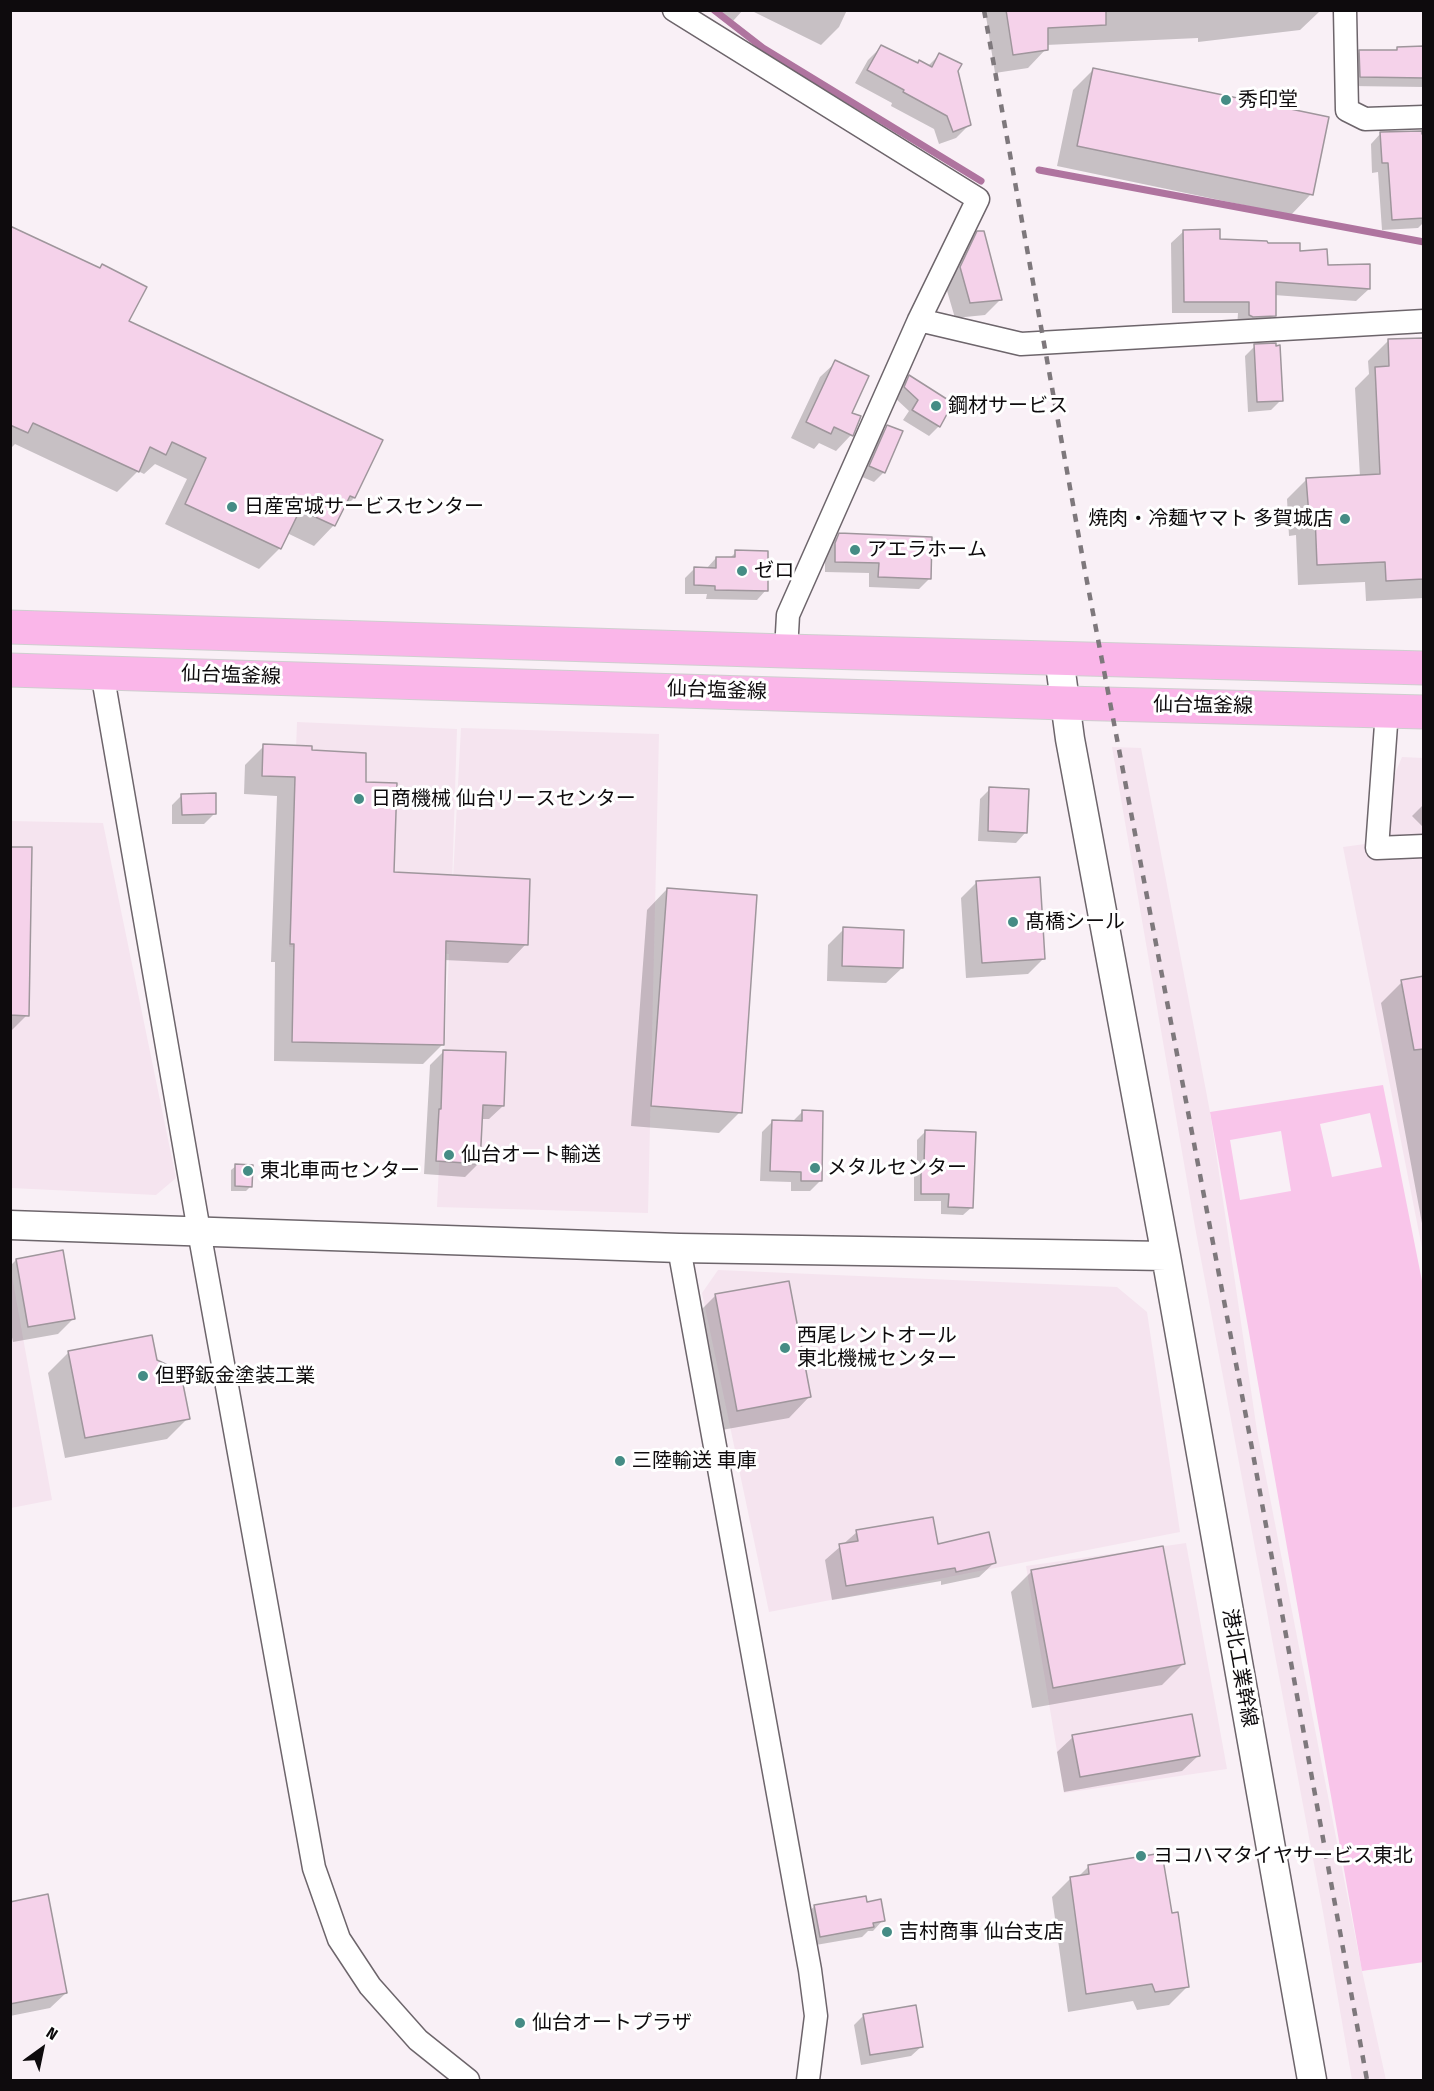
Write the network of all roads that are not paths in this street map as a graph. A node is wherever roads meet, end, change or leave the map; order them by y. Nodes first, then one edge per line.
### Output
1 (674, 10) edge
2 (1345, 10) edge
3 (1424, 117) edge
4 (919, 320) junction
5 (1424, 321) edge
6 (10, 627) edge
7 (786, 651) junction
8 (1059, 657) junction
9 (1424, 668) edge
10 (10, 670) edge
11 (102, 672) junction
12 (1065, 703) junction
13 (1387, 711) junction
14 (1424, 712) edge
15 (1424, 846) edge
16 (10, 1225) edge
17 (199, 1231) junction
18 (679, 1248) junction
19 (1167, 1256) junction
20 (468, 2080) edge
21 (808, 2080) edge
22 (1312, 2080) edge

1 - 4 street
2 - 3 street
4 - 5 street
4 - 7 street
6 - 7 main road
7 - 8 main road
8 - 9 main road
8 - 12 street, 港北工業幹線
10 - 11 main road, 仙台塩釜線
11 - 12 main road, 仙台塩釜線
11 - 17 street
12 - 13 main road, 仙台塩釜線
12 - 19 street, 港北工業幹線
13 - 14 main road, 仙台塩釜線
13 - 15 street
16 - 17 street
17 - 18 street
17 - 20 street
18 - 19 street
18 - 21 street
19 - 22 street, 港北工業幹線

